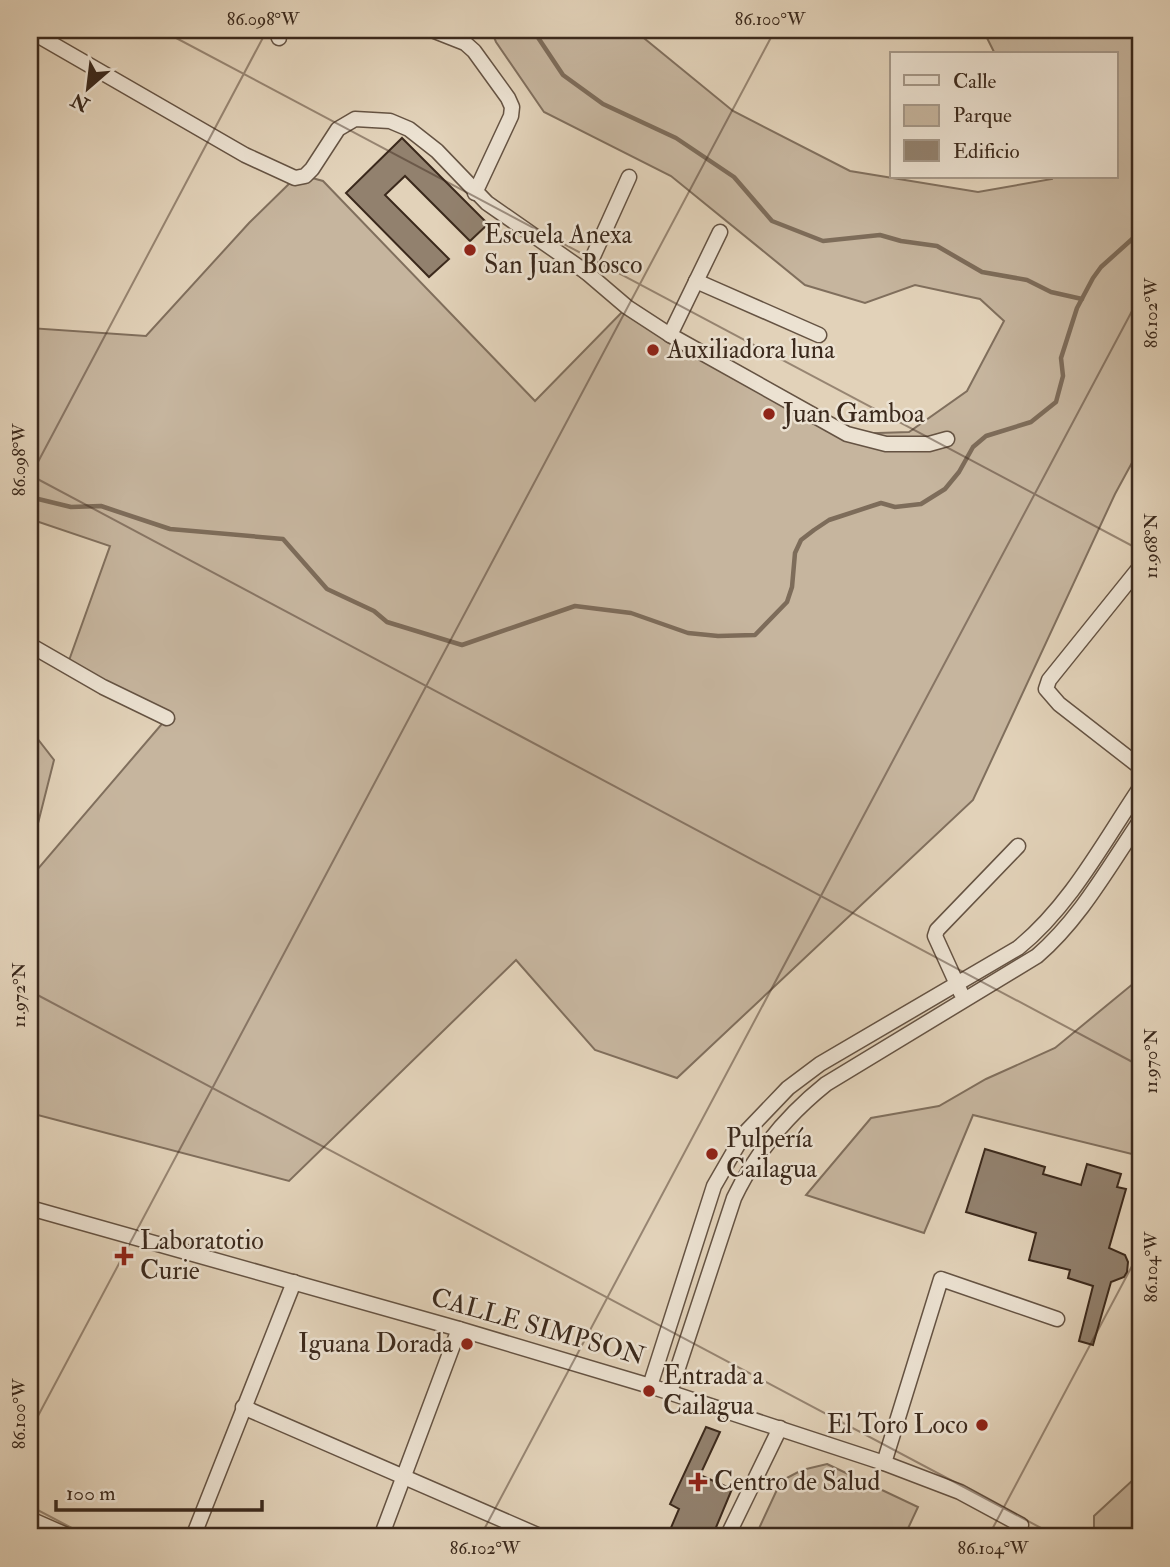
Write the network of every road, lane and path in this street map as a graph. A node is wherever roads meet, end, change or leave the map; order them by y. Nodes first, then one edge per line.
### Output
1 (432, 30) edge
2 (30, 31) edge
3 (629, 177) dead end
4 (475, 193) junction
5 (720, 232) dead end
6 (586, 272) junction
7 (696, 281) junction
8 (670, 335) junction
9 (819, 335) dead end
10 (947, 439) dead end
11 (1140, 567) edge
12 (30, 645) edge
13 (167, 718) dead end
14 (1140, 767) edge
15 (1140, 788) edge
16 (1140, 821) edge
17 (1018, 846) dead end
18 (956, 985) junction
19 (965, 1000) junction
20 (30, 1208) edge
21 (696, 1242) junction
22 (717, 1248) junction
23 (294, 1282) junction
24 (1057, 1319) dead end
25 (458, 1329) junction
26 (650, 1386) junction
27 (670, 1392) junction
28 (243, 1407) junction
29 (780, 1428) junction
30 (884, 1462) junction
31 (402, 1477) junction
32 (30, 1519) edge
33 (1021, 1525) dead end
34 (71, 1537) edge
35 (194, 1537) edge
36 (381, 1537) edge
37 (542, 1537) edge
38 (727, 1537) edge

1 - 4 street
2 - 4 street
3 - 6 street
4 - 6 street
5 - 7 street
6 - 8 street
7 - 8 street
7 - 9 street
8 - 10 street
11 - 14 street
12 - 13 street
15 - 18 street
16 - 19 street
17 - 18 street
18 - 19 street
18 - 21 street
19 - 22 street
20 - 23 street, CALLE SIMPSON
21 - 22 street
21 - 26 street
22 - 27 street
23 - 25 street, CALLE SIMPSON
23 - 28 street
24 - 30 street
25 - 26 street, CALLE SIMPSON
25 - 31 street
26 - 27 street, CALLE SIMPSON
27 - 29 street, CALLE SIMPSON
28 - 31 street
28 - 35 street
29 - 30 street, CALLE SIMPSON
29 - 38 street
30 - 33 street, CALLE SIMPSON
31 - 36 street
31 - 37 street
32 - 34 street

